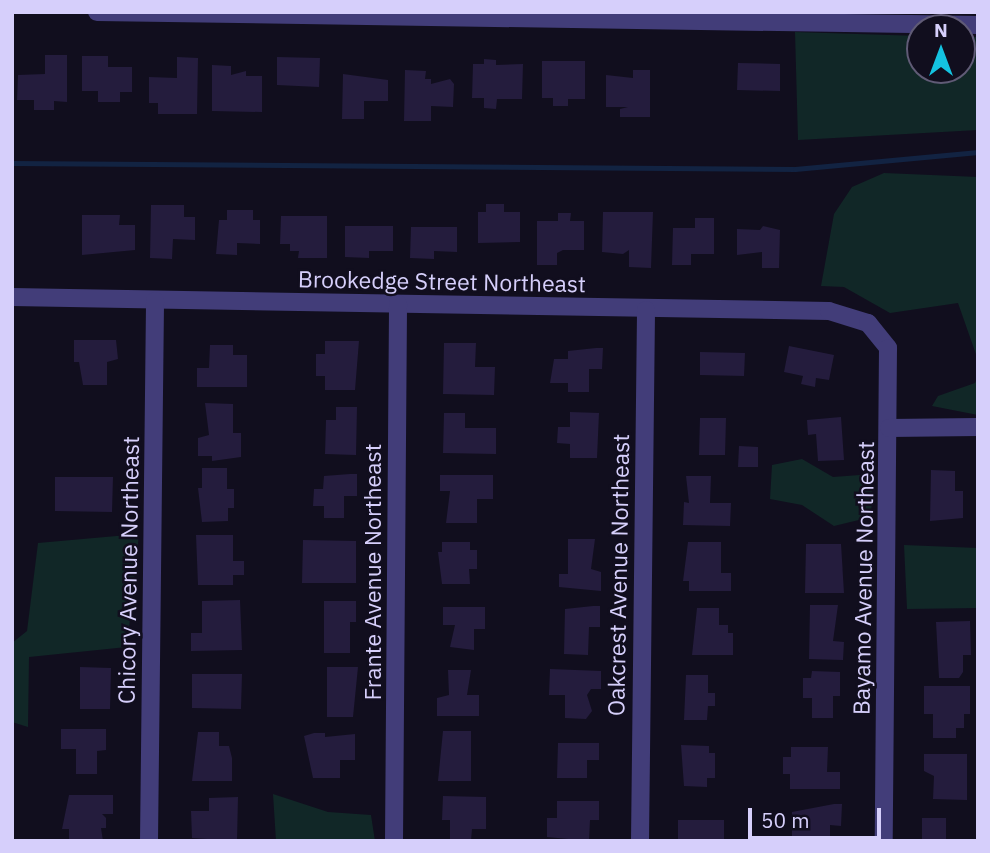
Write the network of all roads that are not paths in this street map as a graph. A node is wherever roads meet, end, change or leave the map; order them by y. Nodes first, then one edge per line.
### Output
1 (97, 12) edge
2 (978, 25) edge
3 (12, 297) edge
4 (155, 301) junction
5 (398, 304) junction
6 (646, 310) junction
7 (868, 323) joint
8 (978, 427) edge
9 (889, 428) junction
10 (149, 841) edge
11 (394, 841) edge
12 (640, 841) edge
13 (884, 841) edge

1 - 2 street
3 - 4 street, Brookedge Street Northeast
4 - 5 street, Brookedge Street Northeast
4 - 10 street, Chicory Avenue Northeast
5 - 6 street, Brookedge Street Northeast
5 - 11 street, Frante Avenue Northeast
6 - 7 street, Brookedge Street Northeast
6 - 12 street, Oakcrest Avenue Northeast
7 - 9 street, Bayamo Avenue Northeast
8 - 9 street
9 - 13 street, Bayamo Avenue Northeast

